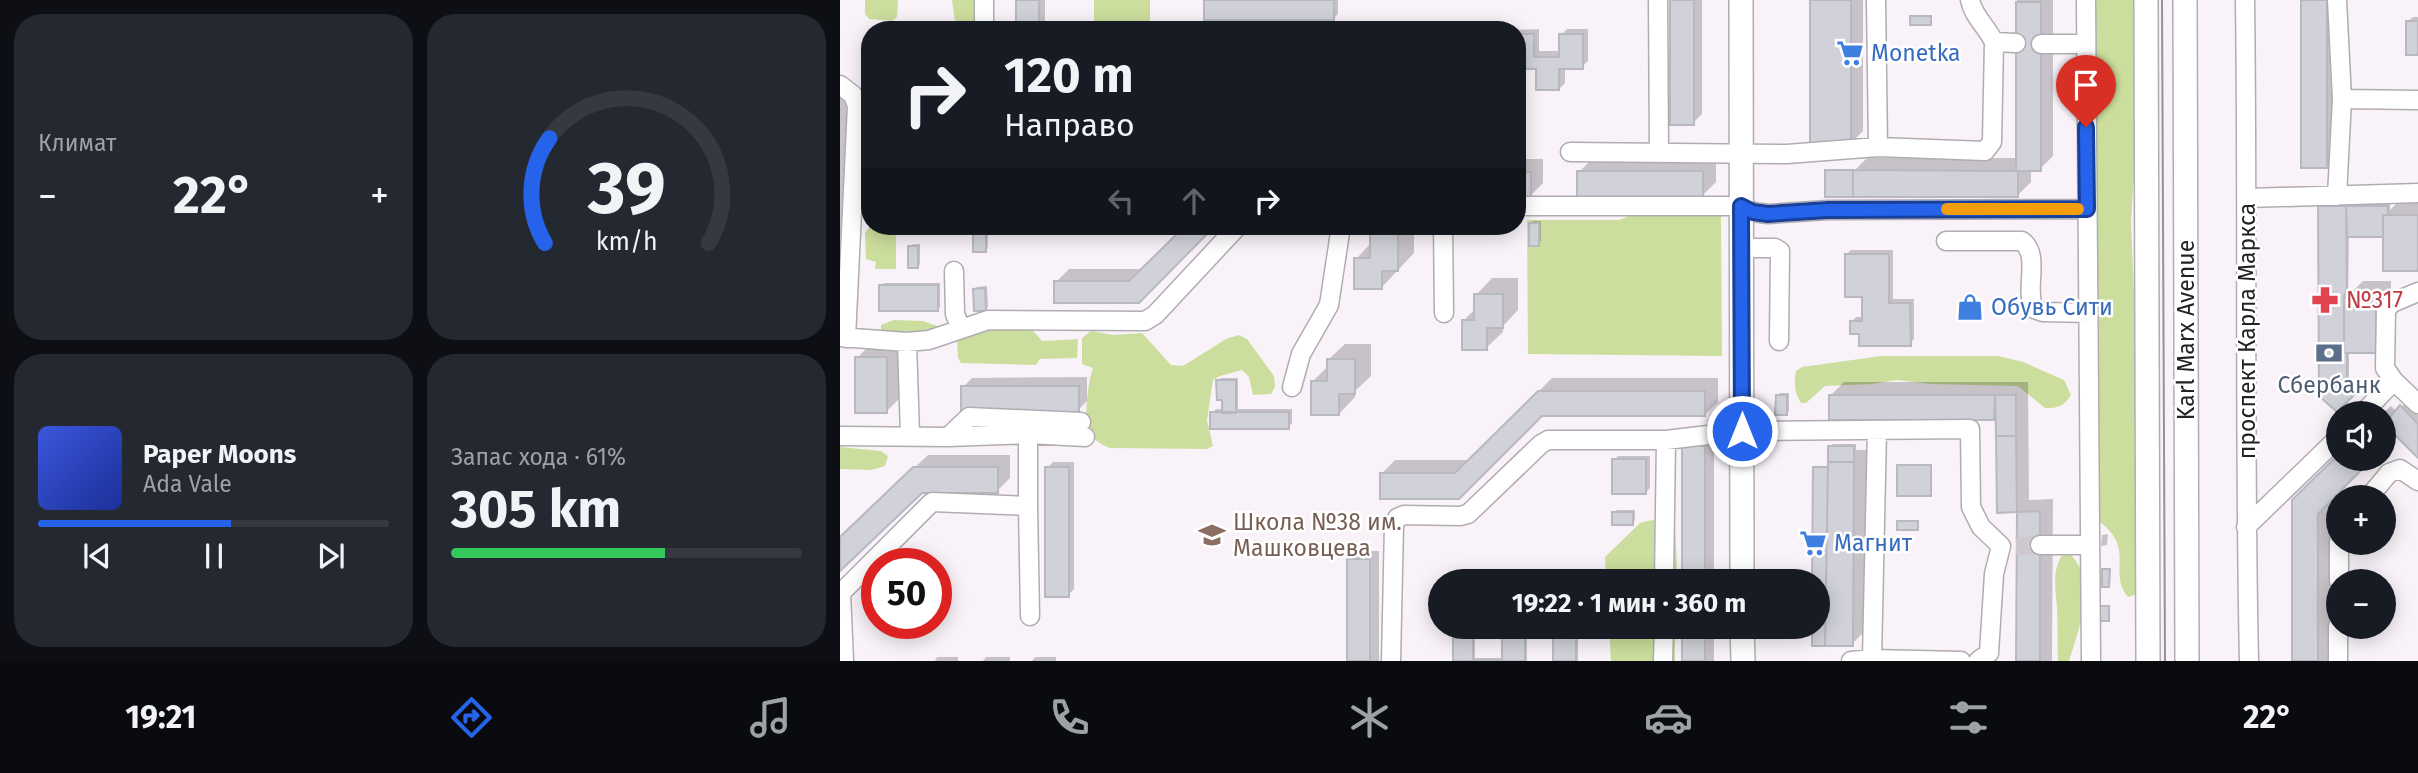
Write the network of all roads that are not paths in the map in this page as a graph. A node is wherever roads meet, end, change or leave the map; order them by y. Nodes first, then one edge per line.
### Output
1 (984, 0) edge
2 (1658, 0) edge
3 (1741, 0) edge
4 (1876, 0) edge
5 (1970, 0) edge
6 (2086, 0) edge
7 (2146, 0) edge
8 (2185, 0) edge
9 (2245, 0) edge
10 (2337, 0) edge
11 (984, 21) edge
12 (1994, 42) junction
13 (2016, 43) dead end
14 (2041, 44) dead end
15 (2085, 44) junction
16 (840, 85) edge
17 (2342, 99) junction
18 (2418, 100) edge
19 (1878, 148) junction
20 (1570, 152) dead end
21 (1659, 152) junction
22 (1741, 154) junction
23 (2418, 193) edge
24 (2337, 197) junction
25 (2248, 198) junction
26 (1526, 206) edge
27 (1741, 206) junction
28 (2087, 209) junction
29 (1230, 235) edge
30 (1340, 235) edge
31 (1443, 235) edge
32 (1946, 241) dead end
33 (1741, 247) junction
34 (954, 271) dead end
35 (2418, 292) edge
36 (1444, 313) dead end
37 (2088, 313) junction
38 (961, 329) junction
39 (843, 337) edge
40 (1779, 341) dead end
41 (907, 342) junction
42 (2394, 381) junction
43 (1292, 387) dead end
44 (2375, 401) edge
45 (2418, 404) edge
46 (1877, 429) junction
47 (1742, 431) junction
48 (1028, 433) junction
49 (910, 435) junction
50 (840, 436) edge
51 (948, 437) junction
52 (1665, 440) junction
53 (2326, 450) edge
54 (2247, 479) junction
55 (2418, 481) edge
56 (2380, 485) edge
57 (2279, 497) junction
58 (1028, 506) junction
59 (2246, 527) junction
60 (2040, 545) tunnel mouth
61 (2090, 545) junction
62 (1664, 569) edge
63 (1742, 569) edge
64 (1030, 616) dead end
65 (841, 619) edge
66 (1664, 639) edge
67 (1742, 639) edge
68 (2338, 639) edge
69 (1872, 659) junction
70 (844, 661) edge
71 (1391, 661) edge
72 (1663, 661) edge
73 (1743, 661) edge
74 (1851, 661) edge
75 (1961, 661) edge
76 (1978, 661) edge
77 (2091, 661) edge
78 (2148, 661) edge
79 (2187, 661) edge
80 (2249, 661) edge
81 (2338, 661) edge

1 - 11 street
2 - 21 street
3 - 22 main road
4 - 19 street
5 - 12 street
6 - 15 street
7 - 78 main road, Karl Marx Avenue
8 - 79 main road, Karl Marx Avenue
9 - 25 street, проспект Карла Маркса
10 - 17 street
12 - 13 street
12 - 19 street
14 - 15 street
15 - 28 street
16 - 39 street
17 - 18 street
17 - 24 street
19 - 22 street
20 - 21 street
21 - 22 street
22 - 27 main road
23 - 24 street
24 - 25 street
25 - 54 street, проспект Карла Маркса
26 - 27 street
27 - 28 street
27 - 33 main road
28 - 37 street
29 - 38 street
30 - 43 street
31 - 36 street
32 - 37 street
33 - 40 street
33 - 47 main road
34 - 38 street
35 - 42 street
37 - 61 street
38 - 41 street
39 - 41 street
41 - 49 street
42 - 44 street
42 - 45 street
46 - 47 street
46 - 69 street
46 - 76 street
47 - 52 street
47 - 63 main road
48 - 51 street
48 - 51 street
48 - 58 street
49 - 50 street
49 - 51 street
52 - 62 street
52 - 71 street
53 - 57 street
54 - 57 street
54 - 59 street, проспект Карла Маркса
55 - 56 street
57 - 59 street
58 - 64 street
58 - 65 street
59 - 80 street, проспект Карла Маркса
60 - 61 street
61 - 77 street
65 - 70 street
66 - 72 street
67 - 73 main road
68 - 81 street
69 - 74 street
69 - 75 street

